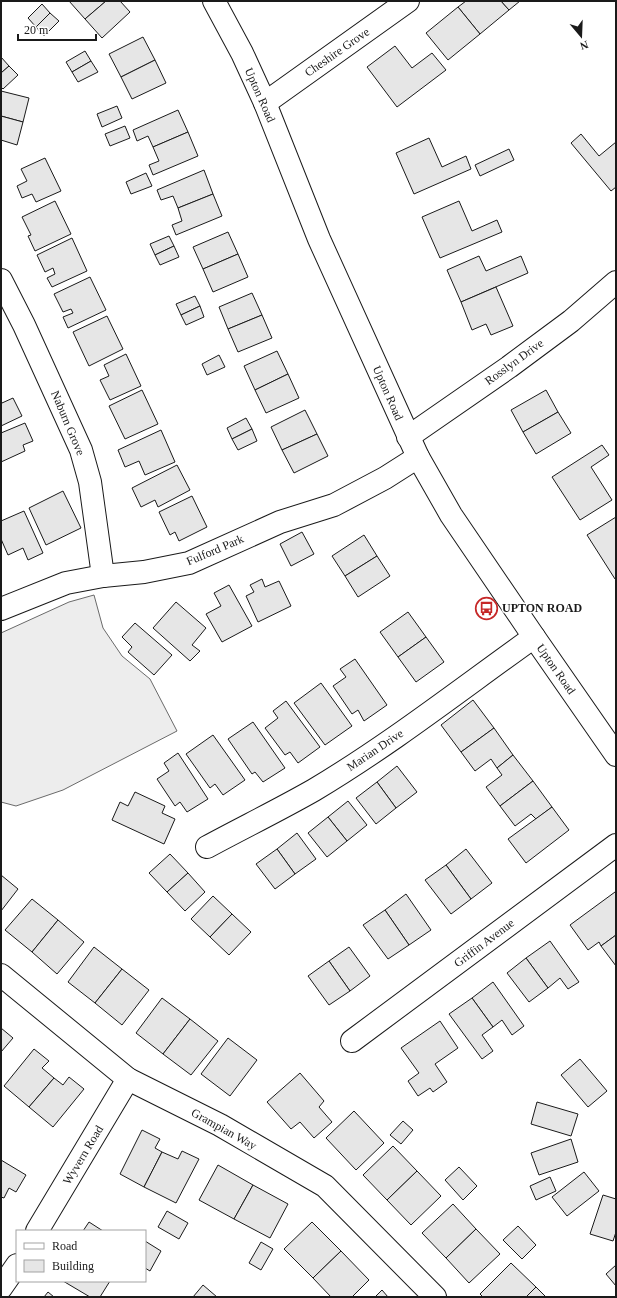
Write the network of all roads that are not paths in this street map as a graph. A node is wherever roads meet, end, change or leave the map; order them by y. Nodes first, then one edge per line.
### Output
1 (214, 1) edge
2 (408, 1) edge
3 (265, 103) junction
4 (1, 280) edge
5 (616, 282) edge
6 (408, 437) junction
7 (418, 457) junction
8 (103, 576) junction
9 (1, 609) edge
10 (534, 637) junction
11 (616, 755) edge
12 (616, 845) edge
13 (207, 847) dead end
14 (1, 975) edge
15 (352, 1041) dead end
16 (128, 1079) junction
17 (39, 1230) edge
18 (16, 1266) edge
19 (1, 1288) edge
20 (435, 1297) edge

1 - 3 street, Upton Road
2 - 3 street, Cheshire Grove
3 - 6 street, Upton Road
4 - 8 street, Naburn Grove
5 - 6 street, Rosslyn Drive
6 - 7 street, Upton Road
7 - 8 street, Fulford Park
7 - 10 street, Upton Road
8 - 9 street, Fulford Park
10 - 11 street, Upton Road
10 - 13 street, Marian Drive
12 - 15 street, Griffin Avenue
14 - 16 street, Grampian Way
16 - 17 street, Wyvern Road
16 - 20 street, Grampian Way
18 - 19 street

